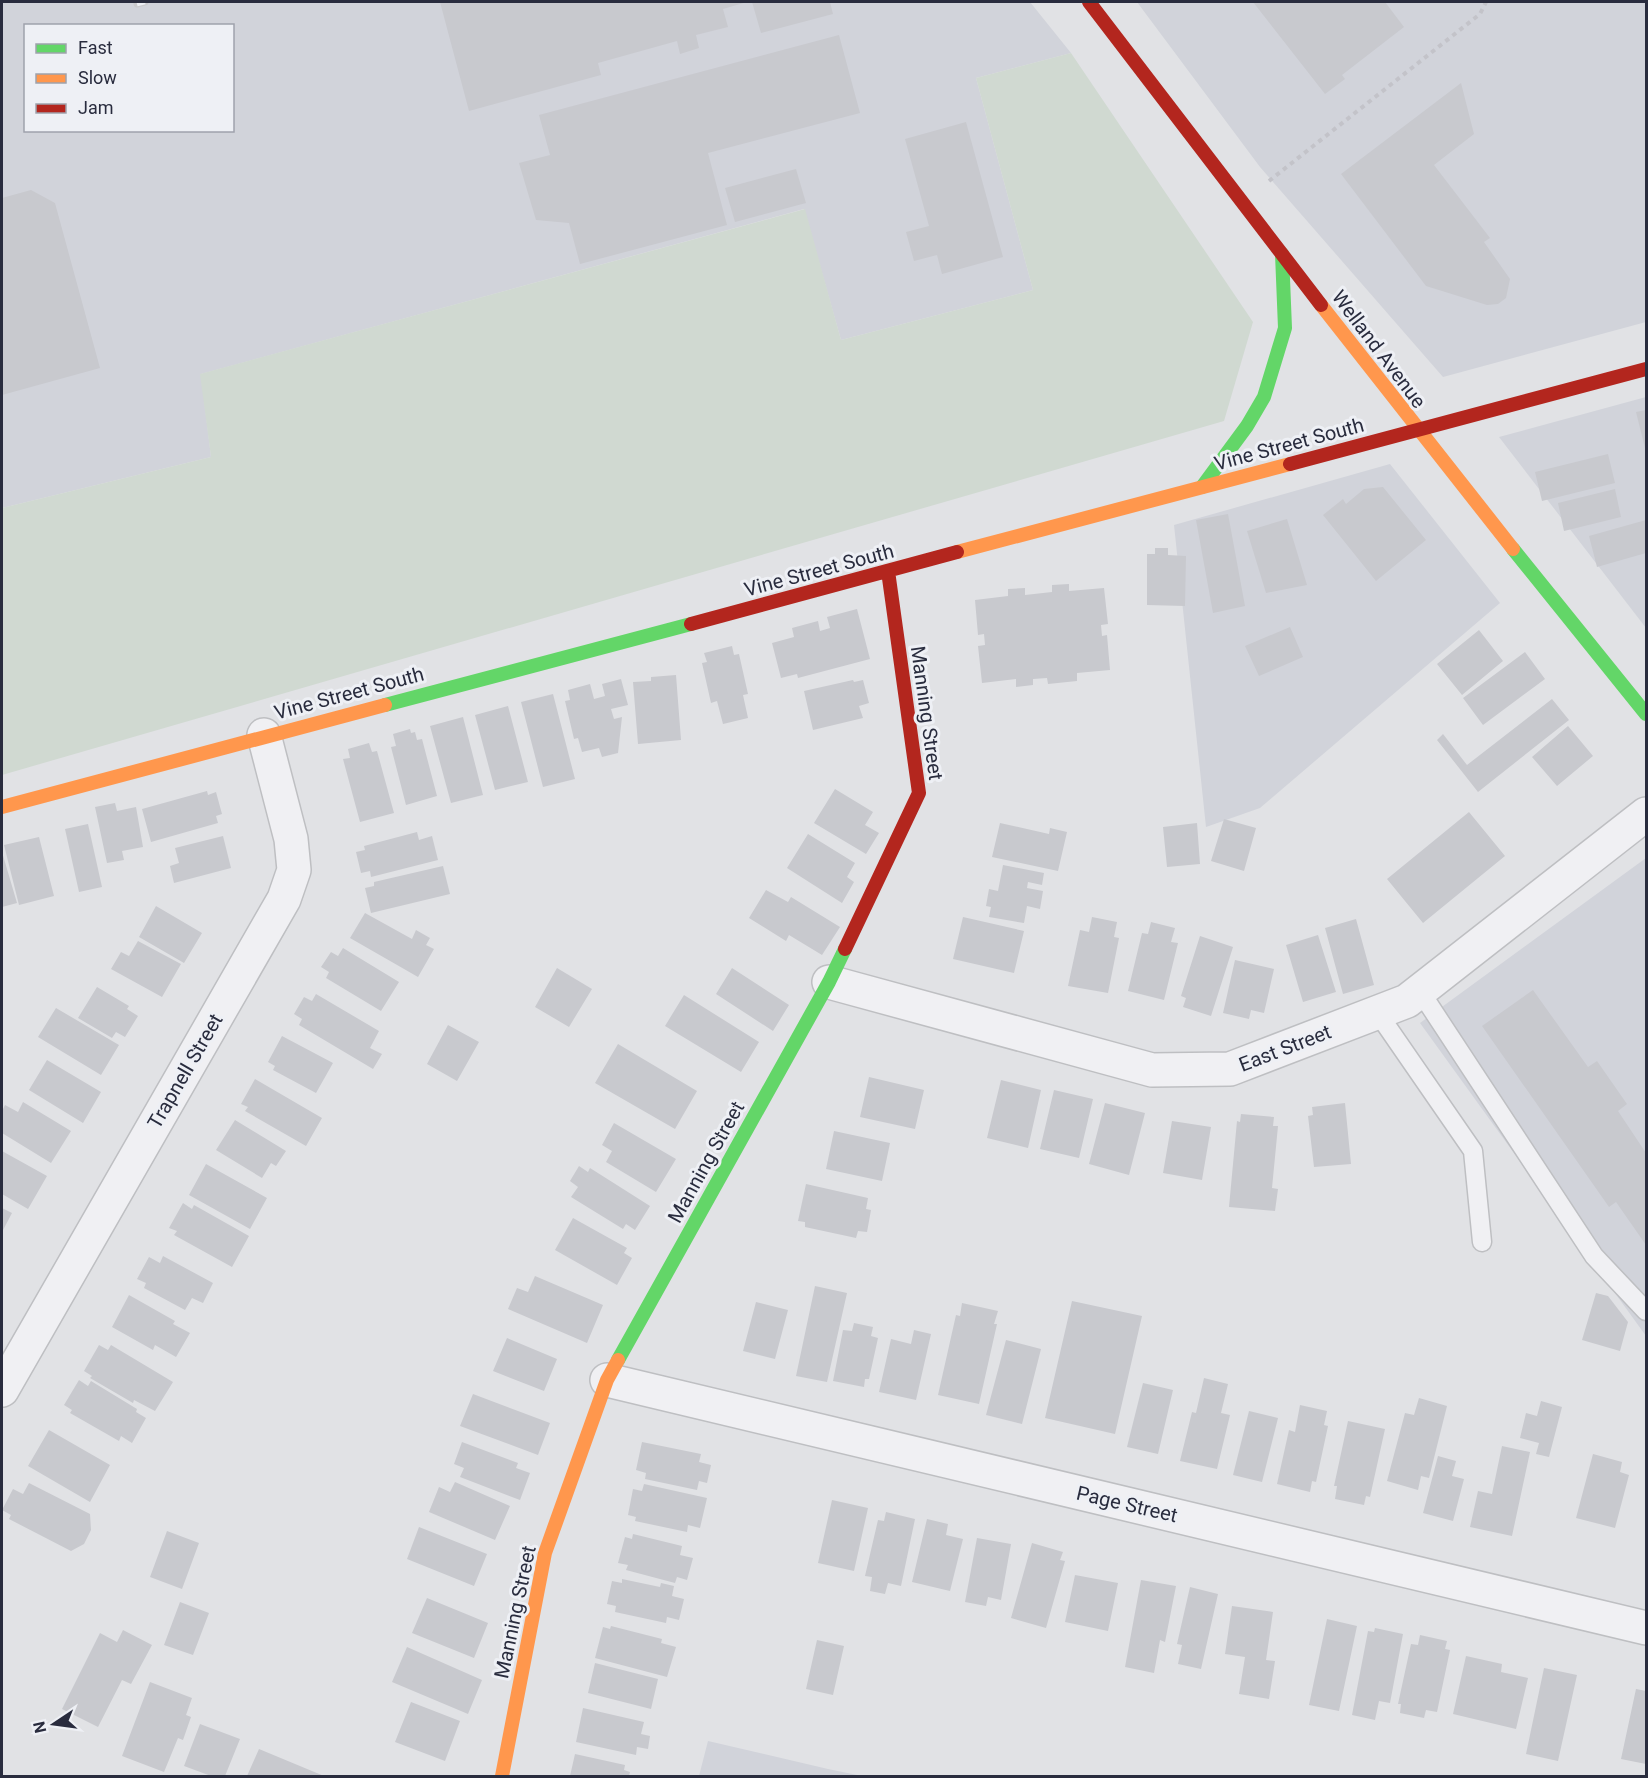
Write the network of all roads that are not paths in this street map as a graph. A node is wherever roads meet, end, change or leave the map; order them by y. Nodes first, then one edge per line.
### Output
1 (1089, 2) edge
2 (1282, 254) junction
3 (1647, 369) edge
4 (1417, 430) junction
5 (1202, 487) junction
6 (888, 571) junction
7 (1647, 714) edge
8 (264, 735) junction
9 (2, 807) edge
10 (1647, 814) edge
11 (829, 982) junction
12 (1420, 991) junction
13 (1377, 1012) junction
14 (1482, 1242) dead end
15 (1647, 1311) edge
16 (607, 1380) junction
17 (2, 1390) edge
18 (1647, 1628) edge
19 (502, 1776) edge

1 - 2 street, Welland Avenue
2 - 4 street, Welland Avenue
2 - 5 street
3 - 4 street, Vine Street South
4 - 5 street, Vine Street South
4 - 7 street, Welland Avenue
5 - 6 street, Vine Street South
6 - 8 street, Vine Street South
6 - 11 street, Manning Street
8 - 9 street, Vine Street South
8 - 17 street, Trapnell Street
10 - 12 street, East Street
11 - 13 street, East Street
11 - 16 street, Manning Street
12 - 13 street, East Street
12 - 15 lane
13 - 14 lane
16 - 18 street, Page Street
16 - 19 street, Manning Street

